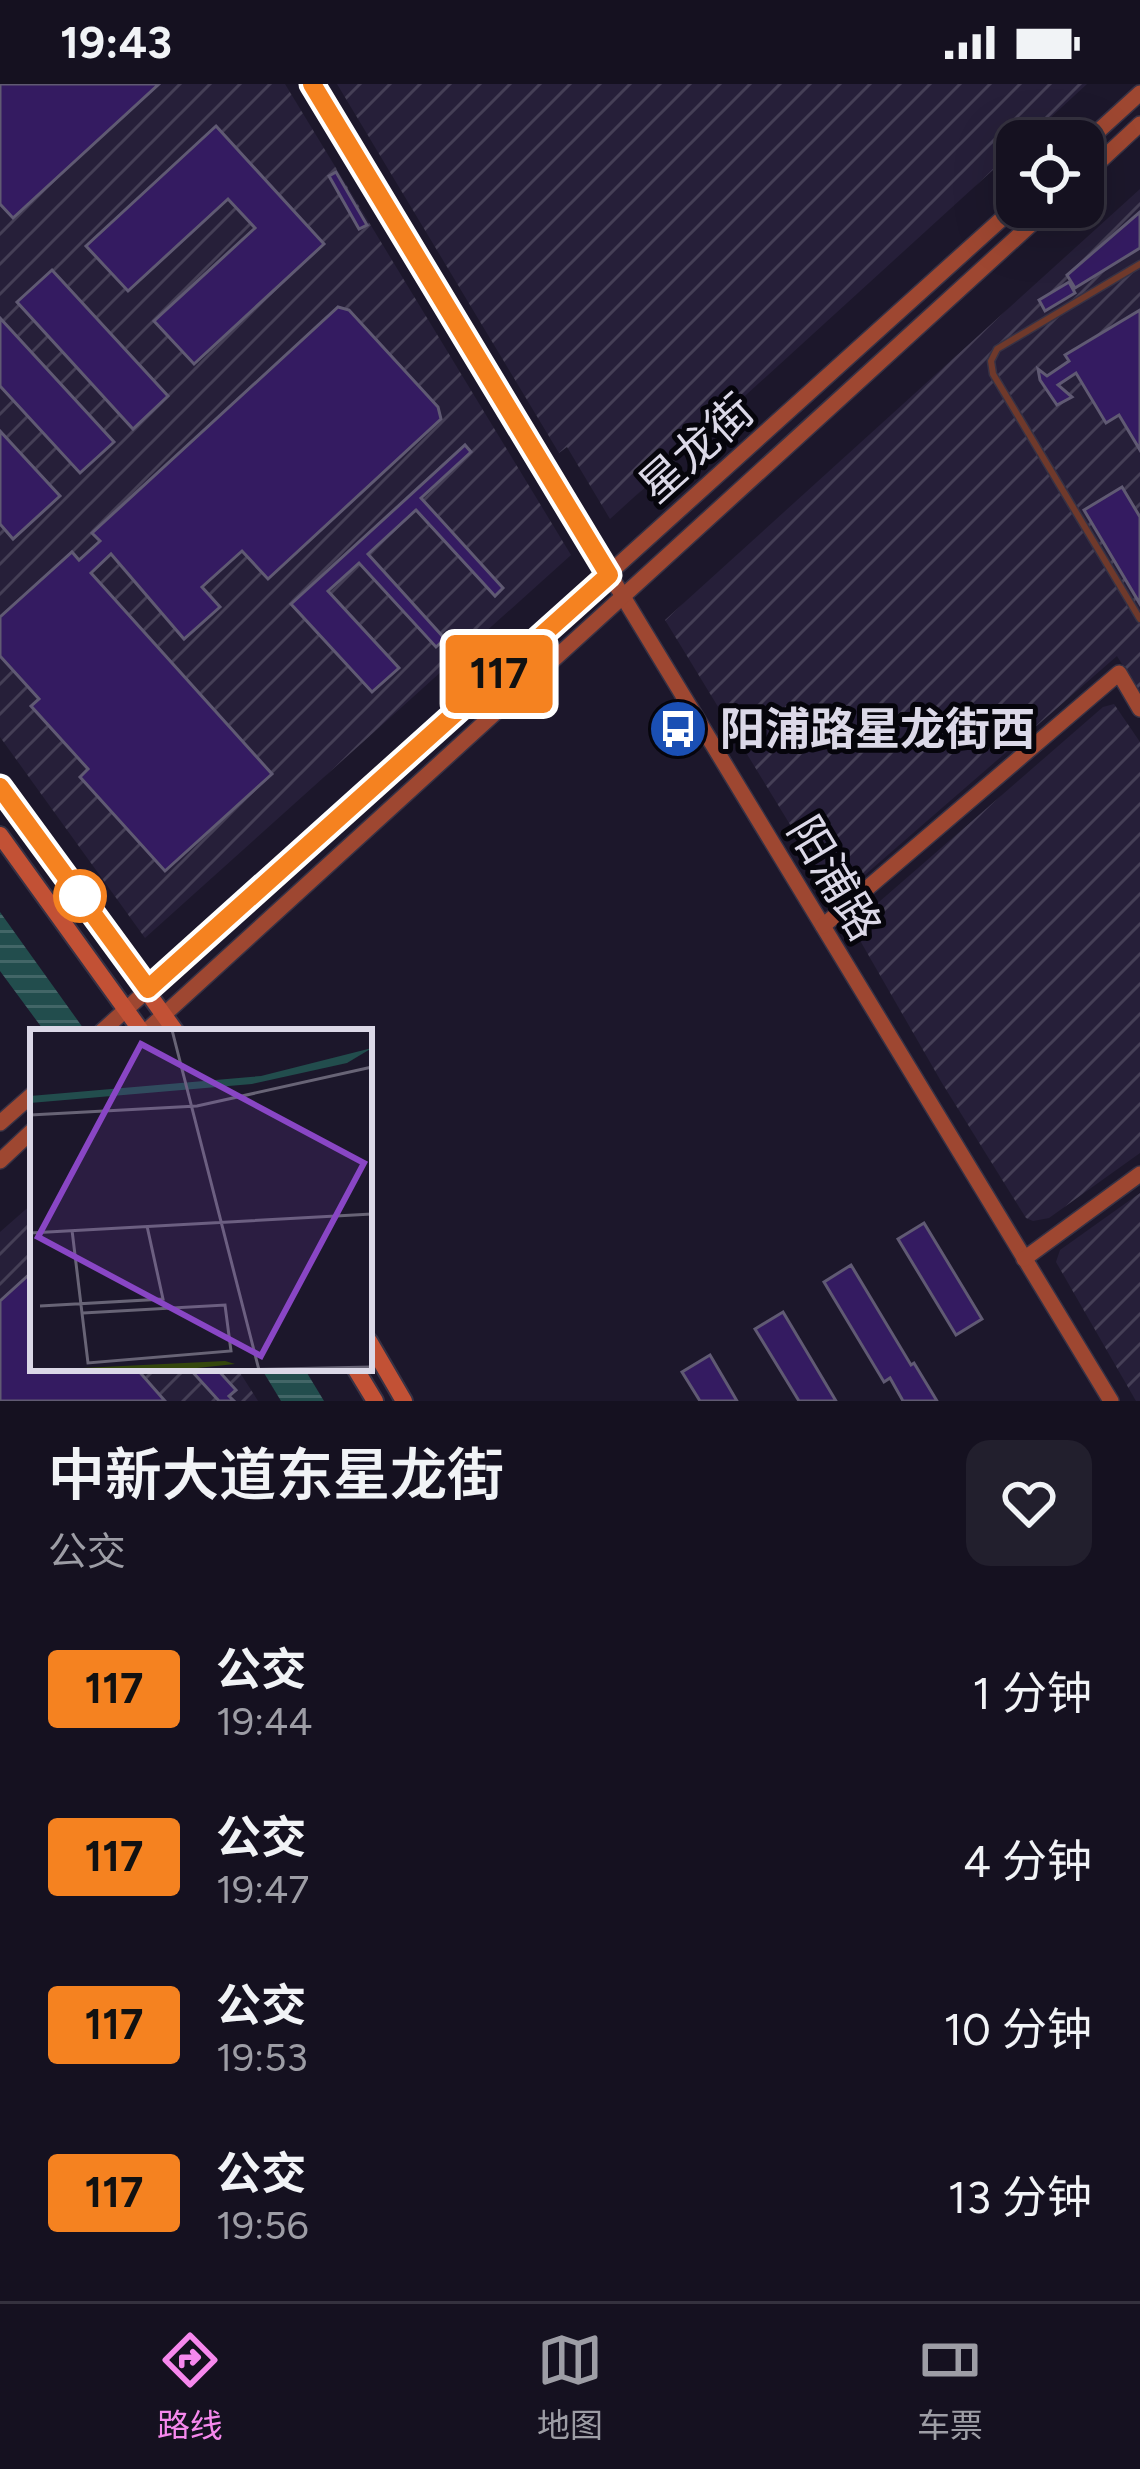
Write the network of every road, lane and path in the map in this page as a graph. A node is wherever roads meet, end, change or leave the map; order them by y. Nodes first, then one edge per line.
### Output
1 (312, 84) edge
2 (1140, 93) edge
3 (1140, 124) edge
4 (1104, 126) edge
5 (1104, 157) edge
6 (996, 224) edge
7 (1027, 228) edge
8 (1140, 265) edge
9 (609, 575) junction
10 (623, 598) junction
11 (1140, 619) edge
12 (1140, 709) edge
13 (0, 787) edge
14 (0, 835) edge
15 (823, 926) junction
16 (148, 989) junction
17 (127, 1010) junction
18 (164, 1014) junction
19 (105, 1029) edge
20 (141, 1029) edge
21 (146, 1029) edge
22 (174, 1029) edge
23 (30, 1097) edge
24 (0, 1124) edge
25 (30, 1133) edge
26 (0, 1160) edge
27 (1140, 1174) edge
28 (1024, 1258) junction
29 (372, 1346) edge
30 (357, 1371) edge
31 (375, 1401) edge
32 (404, 1401) edge
33 (1111, 1401) edge

1 - 9 main road, 阳浦路
2 - 4 main road
3 - 5 main road
6 - 9 main road, 星龙街
7 - 10 main road, 星龙街
8 - 11 lane
9 - 10 main road, 阳浦路
9 - 16 main road, 星龙街
10 - 15 main road, 阳浦路
10 - 18 main road, 星龙街
12 - 15 main road
13 - 16 main road
14 - 17 main road
15 - 28 main road, 阳浦路
16 - 17 main road, 星龙街
16 - 18 main road
17 - 19 main road, 星龙街
17 - 20 main road
18 - 21 main road, 星龙街
18 - 22 main road
23 - 24 main road
25 - 26 main road
27 - 28 main road
28 - 33 main road, 阳浦路
29 - 32 main road
30 - 31 main road

